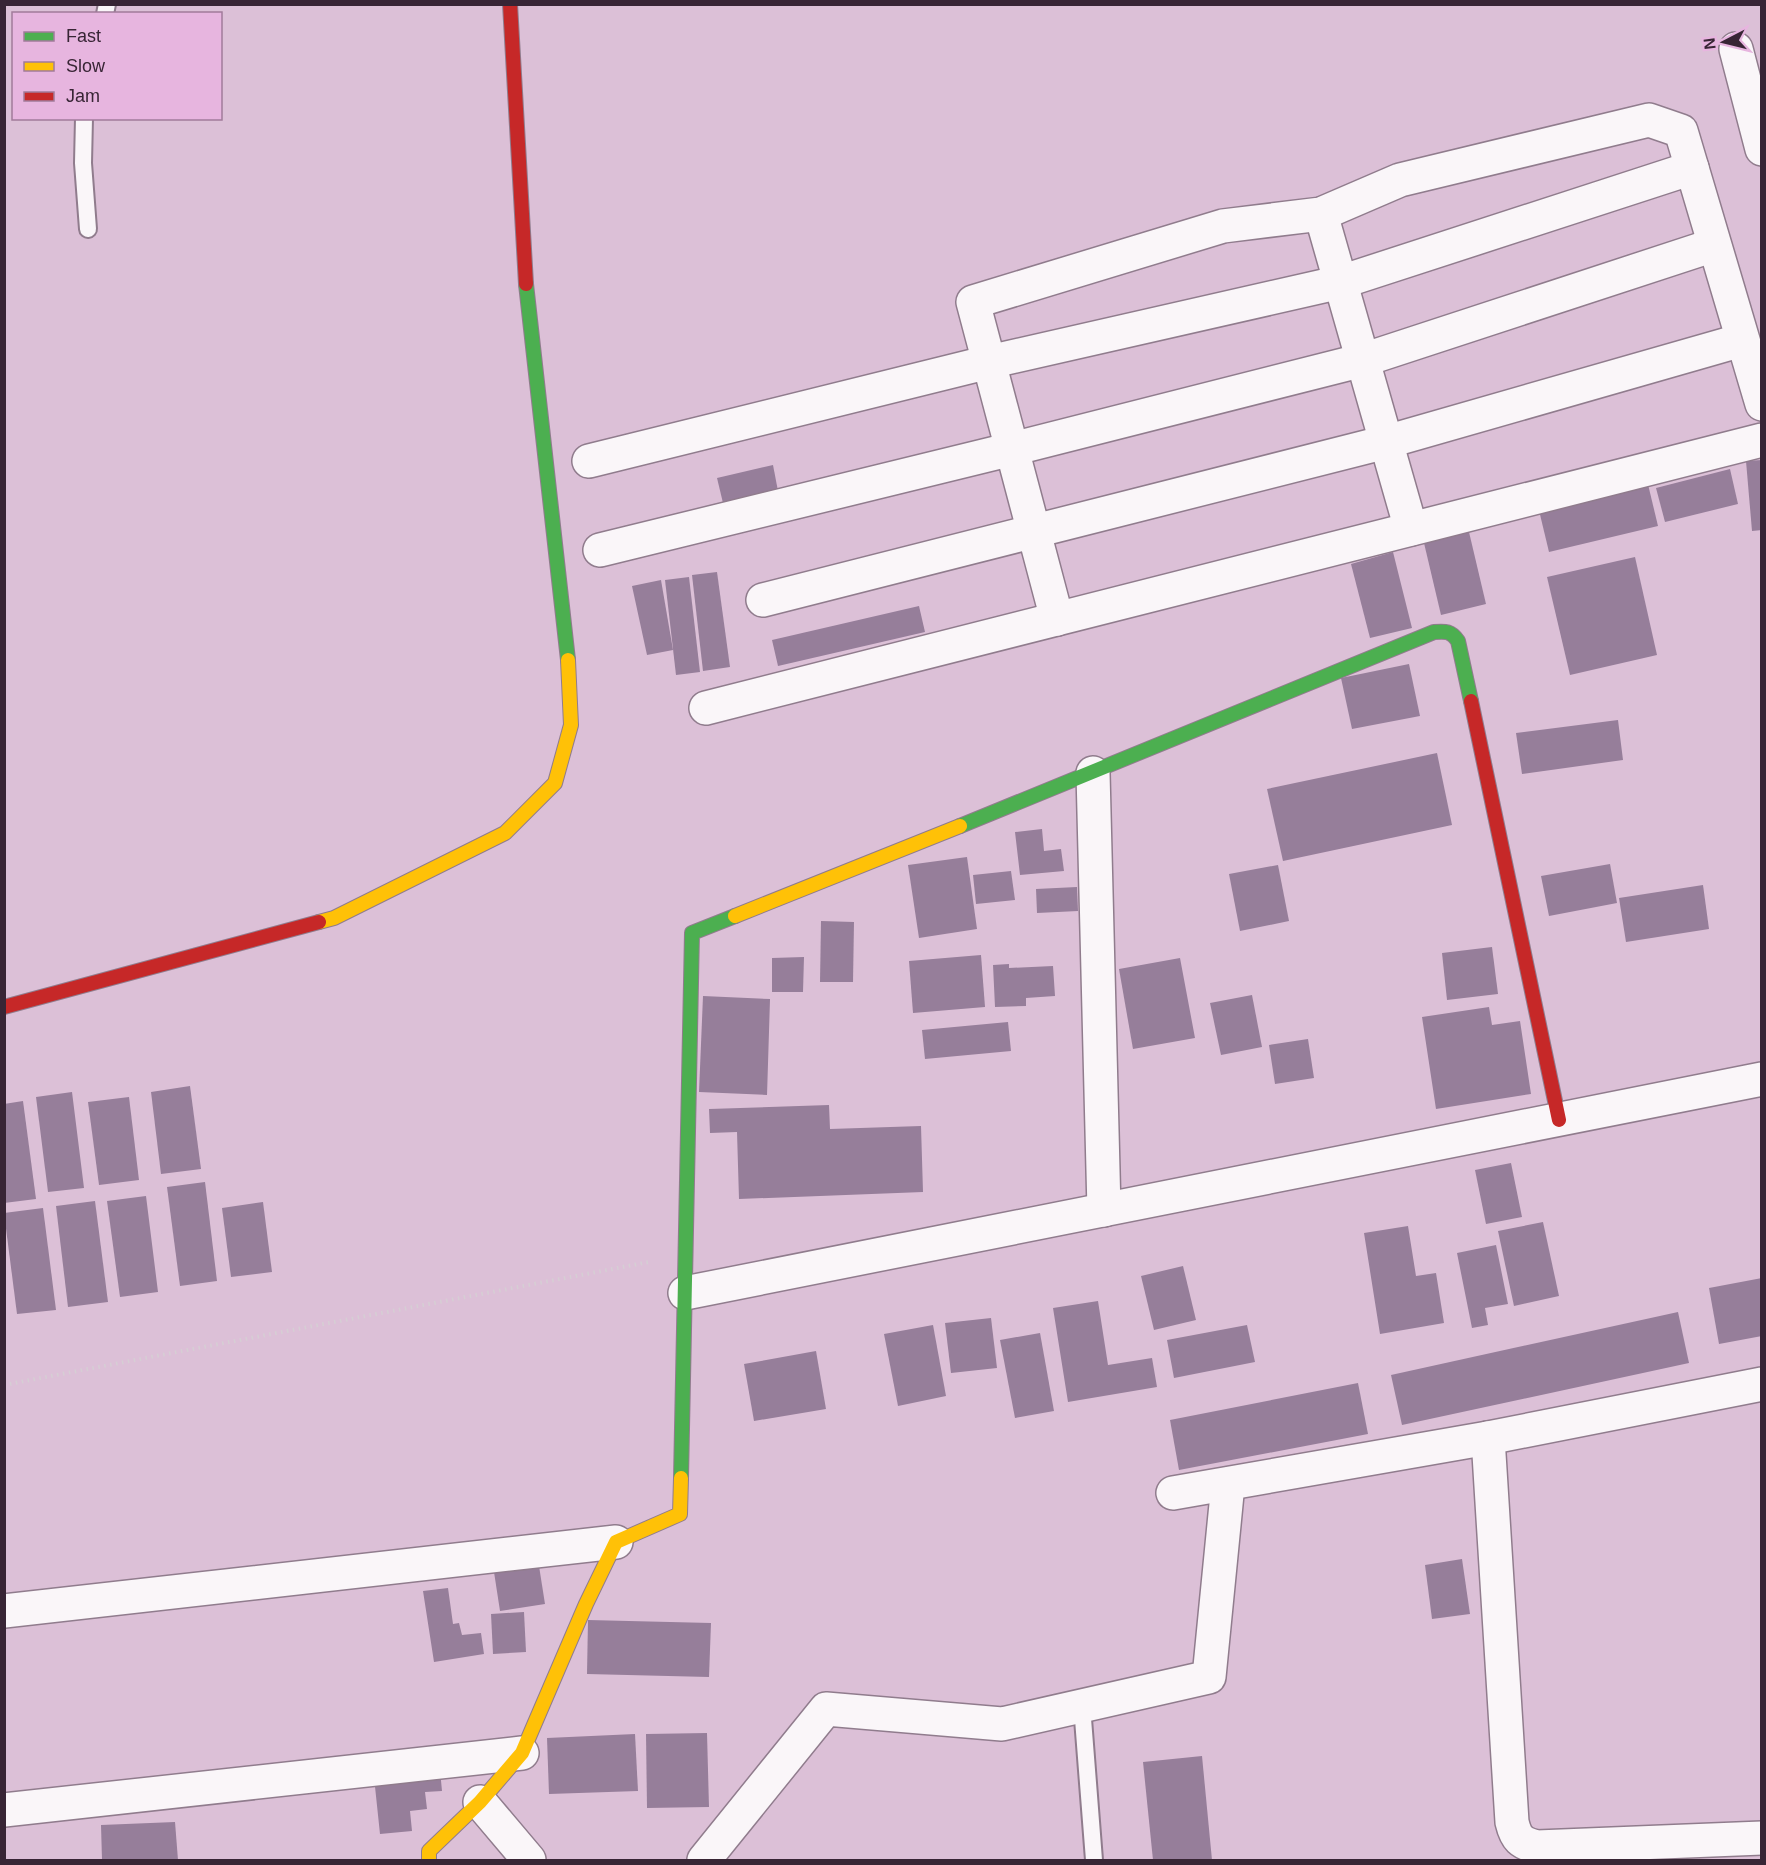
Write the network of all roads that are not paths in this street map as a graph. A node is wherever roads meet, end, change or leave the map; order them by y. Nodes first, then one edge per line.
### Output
1 (510, 4) edge
2 (1736, 49) dead end
3 (84, 120) edge
4 (1761, 149) edge
5 (1692, 168) junction
6 (1321, 214) junction
7 (88, 229) dead end
8 (1714, 244) junction
9 (1341, 282) junction
10 (1742, 340) junction
11 (1363, 360) junction
12 (989, 362) junction
13 (1761, 404) edge
14 (1761, 440) edge
15 (1386, 442) junction
16 (1012, 449) junction
17 (589, 462) dead end
18 (1411, 529) junction
19 (1034, 531) junction
20 (600, 550) dead end
21 (763, 600) dead end
22 (1057, 619) junction
23 (705, 708) dead end
24 (1093, 773) junction
25 (4, 1007) edge
26 (1761, 1079) edge
27 (1558, 1120) junction
28 (1104, 1210) junction
29 (685, 1293) junction
30 (1761, 1384) edge
31 (1488, 1438) junction
32 (1228, 1484) junction
33 (1173, 1493) dead end
34 (616, 1542) junction
35 (4, 1611) edge
36 (1082, 1706) junction
37 (522, 1753) junction
38 (480, 1802) junction
39 (4, 1810) edge
40 (1761, 1838) edge
41 (429, 1860) edge
42 (529, 1860) edge
43 (704, 1860) edge
44 (1094, 1860) edge

1 - 25 street
2 - 4 street
3 - 7 lane
5 - 6 street
5 - 8 street
5 - 9 street
6 - 9 street
6 - 12 street
8 - 10 street
8 - 11 street
9 - 11 street
9 - 12 street
10 - 13 street
10 - 15 street
11 - 15 street
11 - 16 street
12 - 16 street
12 - 17 street
14 - 18 street
15 - 18 street
15 - 19 street
16 - 19 street
16 - 20 street
18 - 22 street
19 - 21 street
19 - 22 street
22 - 23 street
24 - 27 street
24 - 28 street
24 - 29 street
26 - 27 street
27 - 28 street
28 - 29 street
29 - 34 street
30 - 31 street
31 - 32 street
31 - 40 street
32 - 33 street
32 - 36 street
34 - 35 street
34 - 37 street
36 - 43 street
36 - 44 lane
37 - 38 street
37 - 39 street
38 - 41 street
38 - 42 street

